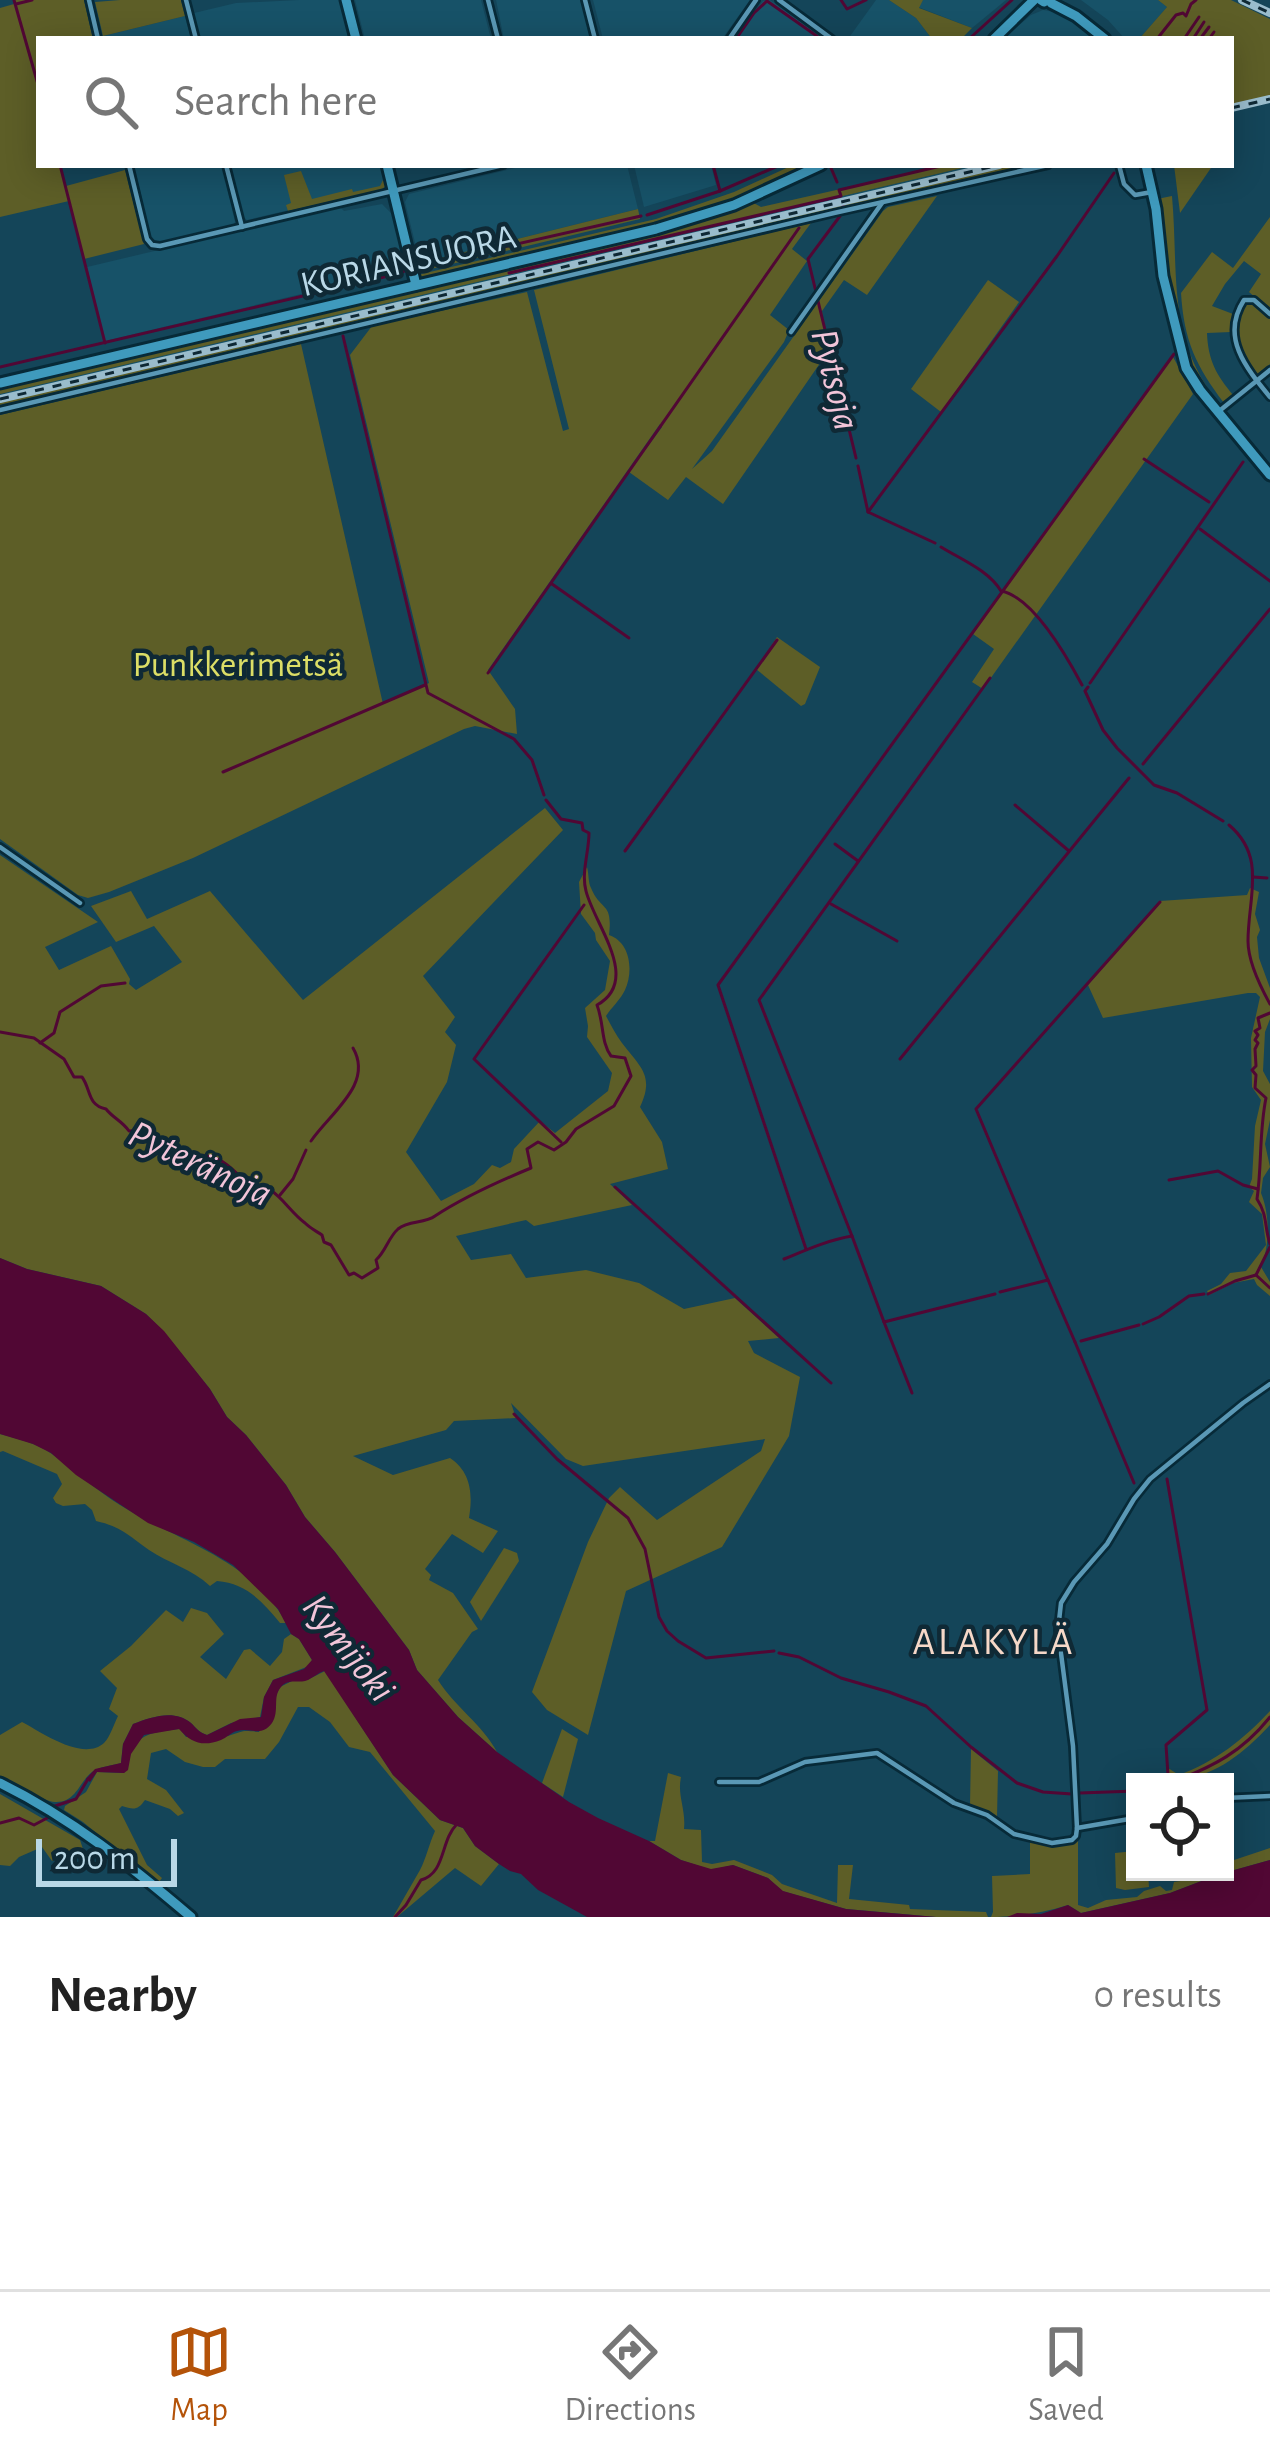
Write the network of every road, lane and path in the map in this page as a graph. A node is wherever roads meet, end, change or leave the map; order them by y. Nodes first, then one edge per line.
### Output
1 (89, 0) edge
2 (186, 0) edge
3 (346, 0) edge
4 (488, 0) edge
5 (585, 0) edge
6 (756, 0) edge
7 (779, 0) edge
8 (1048, 1) edge
9 (97, 36) edge
10 (195, 36) edge
11 (355, 36) edge
12 (497, 36) edge
13 (594, 36) edge
14 (731, 36) edge
15 (828, 36) edge
16 (997, 36) edge
17 (1101, 36) edge
18 (130, 168) edge
19 (227, 168) edge
20 (388, 168) edge
21 (490, 168) edge
22 (815, 168) edge
23 (1035, 168) edge
24 (1120, 168) edge
25 (1147, 168) edge
26 (393, 191) junction
27 (1152, 192) junction
28 (882, 203) junction
29 (242, 227) junction
30 (416, 285) junction
31 (1270, 314) edge
32 (790, 332) dead end
33 (1270, 370) edge
34 (1257, 381) junction
35 (0, 383) edge
36 (1270, 397) edge
37 (0, 410) edge
38 (1219, 412) junction
39 (1270, 475) edge
40 (0, 847) edge
41 (80, 903) dead end
42 (1270, 1384) edge
43 (719, 1781) dead end
44 (0, 1783) edge
45 (1270, 1796) edge
46 (1234, 1798) edge
47 (1126, 1820) edge
48 (1077, 1828) junction
49 (191, 1917) edge

1 - 9 street
2 - 10 street
3 - 11 main road
4 - 12 street
5 - 13 street
6 - 14 street
7 - 15 street
8 - 16 main road
8 - 17 main road
18 - 29 street
19 - 29 street
20 - 26 main road
21 - 26 street
22 - 30 main road, KORIANSUORA
23 - 28 street
24 - 27 street
25 - 27 main road
26 - 29 street
26 - 30 main road
27 - 38 main road
28 - 32 street
28 - 37 street
30 - 35 main road, KORIANSUORA
31 - 34 street
33 - 34 street
34 - 36 street
34 - 38 street
38 - 39 main road
40 - 41 street
42 - 48 street
43 - 48 street
44 - 49 main road
45 - 46 street
47 - 48 street

